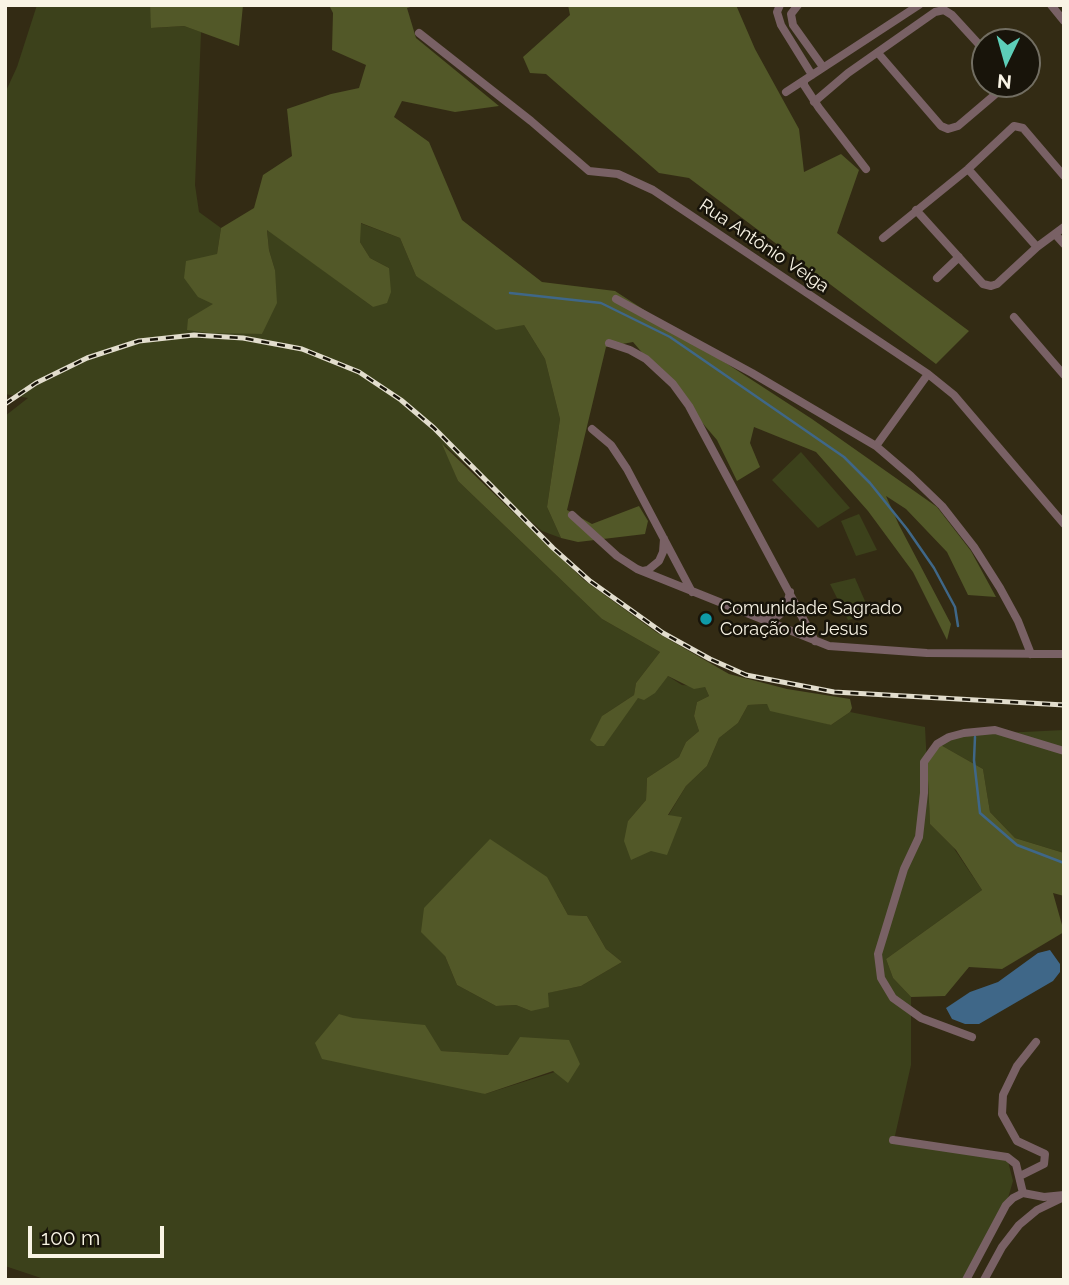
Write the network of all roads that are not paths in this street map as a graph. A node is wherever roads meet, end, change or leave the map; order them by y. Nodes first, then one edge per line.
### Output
1 (780, 5) edge
2 (798, 5) edge
3 (919, 5) edge
4 (1051, 5) edge
5 (1064, 21) edge
6 (419, 33) dead end
7 (971, 36) edge
8 (878, 54) junction
9 (823, 67) junction
10 (812, 75) junction
11 (804, 81) junction
12 (786, 92) dead end
13 (991, 98) edge
14 (814, 102) junction
15 (866, 169) dead end
16 (968, 169) junction
17 (1064, 176) edge
18 (916, 210) junction
19 (1064, 227) edge
20 (1055, 234) junction
21 (883, 238) dead end
22 (1064, 244) edge
23 (1037, 247) junction
24 (959, 257) junction
25 (937, 278) dead end
26 (616, 299) dead end
27 (1014, 317) dead end
28 (609, 343) dead end
29 (928, 374) junction
30 (1064, 375) edge
31 (592, 429) dead end
32 (876, 446) junction
33 (572, 514) dead end
34 (1064, 524) edge
35 (664, 538) junction
36 (642, 571) junction
37 (692, 592) junction
38 (790, 592) junction
39 (759, 618) junction
40 (815, 641) junction
41 (1031, 654) junction
42 (1064, 654) edge
43 (1064, 751) edge
44 (972, 1037) dead end
45 (1036, 1041) dead end
46 (893, 1140) dead end
47 (1020, 1175) junction
48 (1023, 1193) junction
49 (1064, 1196) edge
50 (966, 1280) edge
51 (984, 1280) edge

1 - 10 street
2 - 9 street
3 - 9 street
4 - 5 street
6 - 29 street, Rua Antônio Veiga
7 - 8 street
8 - 13 street
8 - 14 street
9 - 10 street
10 - 11 street
11 - 12 street
11 - 14 street
14 - 15 street
16 - 17 street
16 - 18 street
16 - 23 street
18 - 21 street
18 - 24 street
19 - 20 street
20 - 22 street
20 - 23 street
23 - 24 street
24 - 25 street
26 - 32 street
27 - 30 street
28 - 38 street
29 - 32 street
29 - 34 street, Rua Antônio Veiga
31 - 35 street
32 - 41 street
33 - 36 street
35 - 36 street
35 - 37 street
36 - 37 street
37 - 39 street
38 - 39 street
38 - 40 street
39 - 40 street
40 - 41 street
41 - 42 street
43 - 44 street
45 - 47 street
46 - 47 street
47 - 48 street
48 - 49 street
48 - 50 street
49 - 51 street

